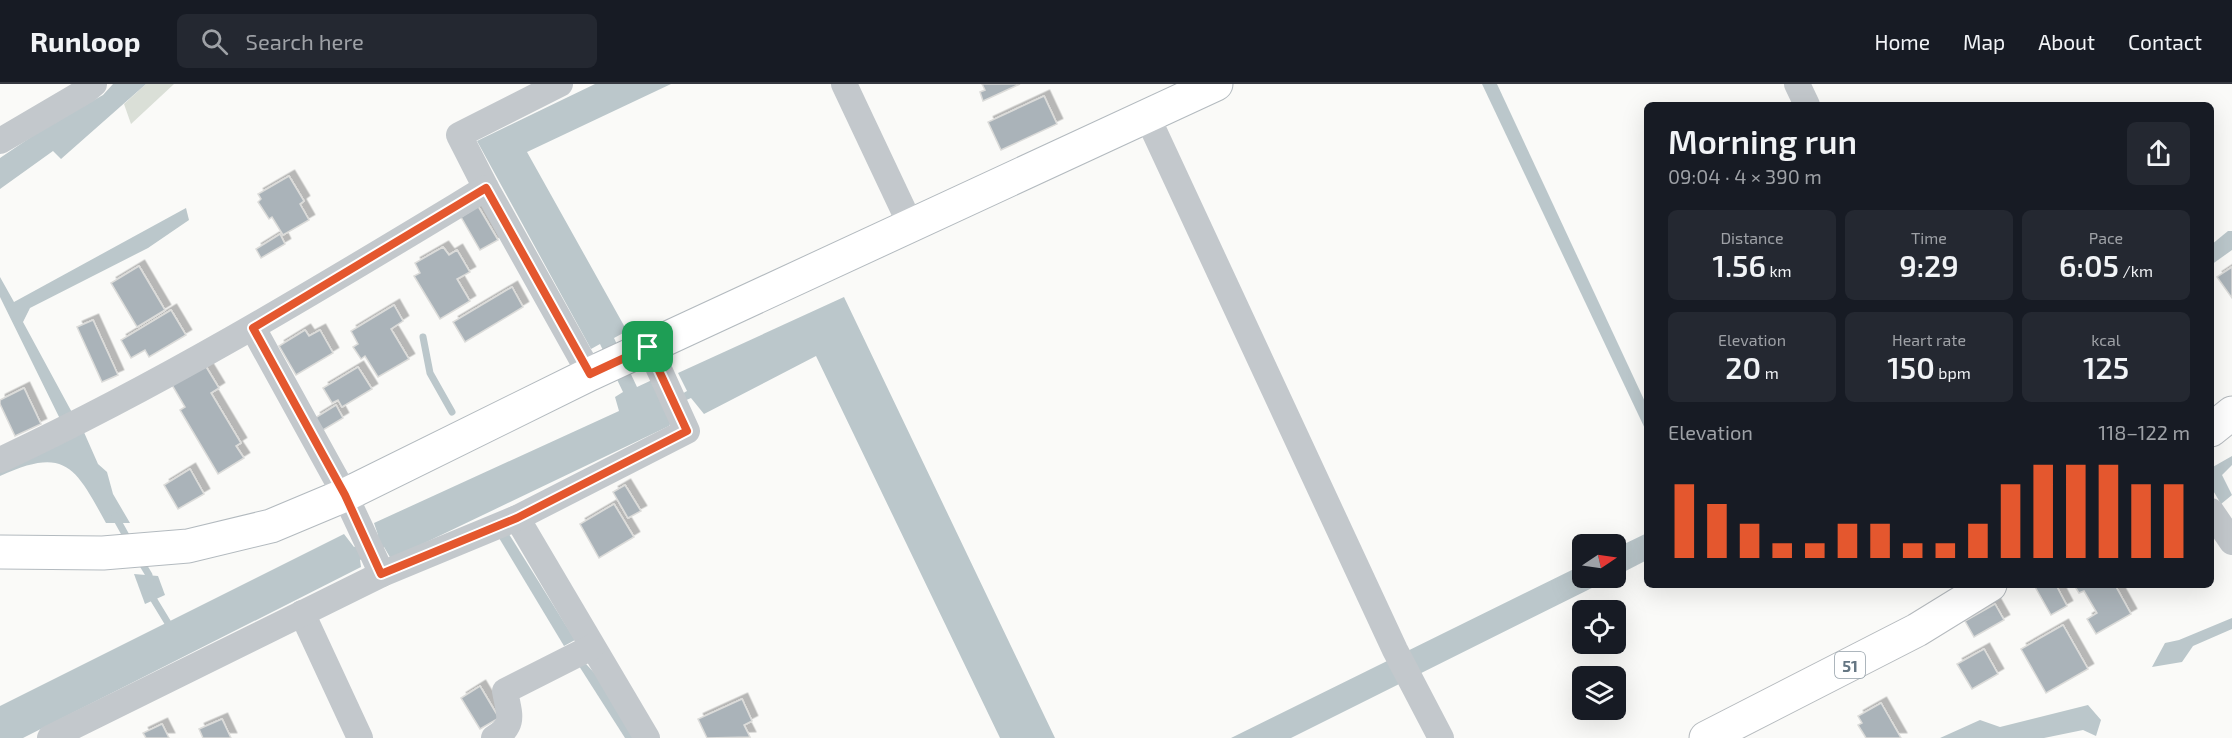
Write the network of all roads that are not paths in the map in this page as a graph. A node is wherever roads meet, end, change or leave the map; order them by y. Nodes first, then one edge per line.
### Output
1 (93, 84) edge
2 (560, 84) edge
3 (844, 84) edge
4 (1216, 84) edge
5 (1797, 84) edge
6 (1806, 102) edge
7 (1147, 116) junction
8 (0, 141) edge
9 (486, 188) junction
10 (911, 226) junction
11 (253, 328) junction
12 (648, 347) junction
13 (590, 374) junction
14 (2232, 413) edge
15 (2214, 428) edge
16 (0, 460) edge
17 (351, 508) junction
18 (2214, 516) edge
19 (517, 518) junction
20 (2232, 543) edge
21 (0, 552) edge
22 (381, 574) junction
23 (1985, 588) edge
24 (303, 613) junction
25 (592, 647) junction
26 (50, 738) edge
27 (360, 738) edge
28 (494, 738) edge
29 (647, 738) edge
30 (1441, 738) edge
31 (1706, 738) edge

1 - 8 street
2 - 9 street
3 - 10 street
4 - 7 street
5 - 6 street
7 - 10 street
7 - 30 street
9 - 11 street
9 - 13 street
10 - 12 street
11 - 16 street
11 - 17 street
12 - 13 street
12 - 19 street
13 - 17 street
14 - 15 street
17 - 21 street
17 - 22 street
18 - 20 street
19 - 22 street
19 - 25 street
22 - 24 street
23 - 31 street, 51
24 - 26 street
24 - 27 street
25 - 28 street
25 - 29 street

